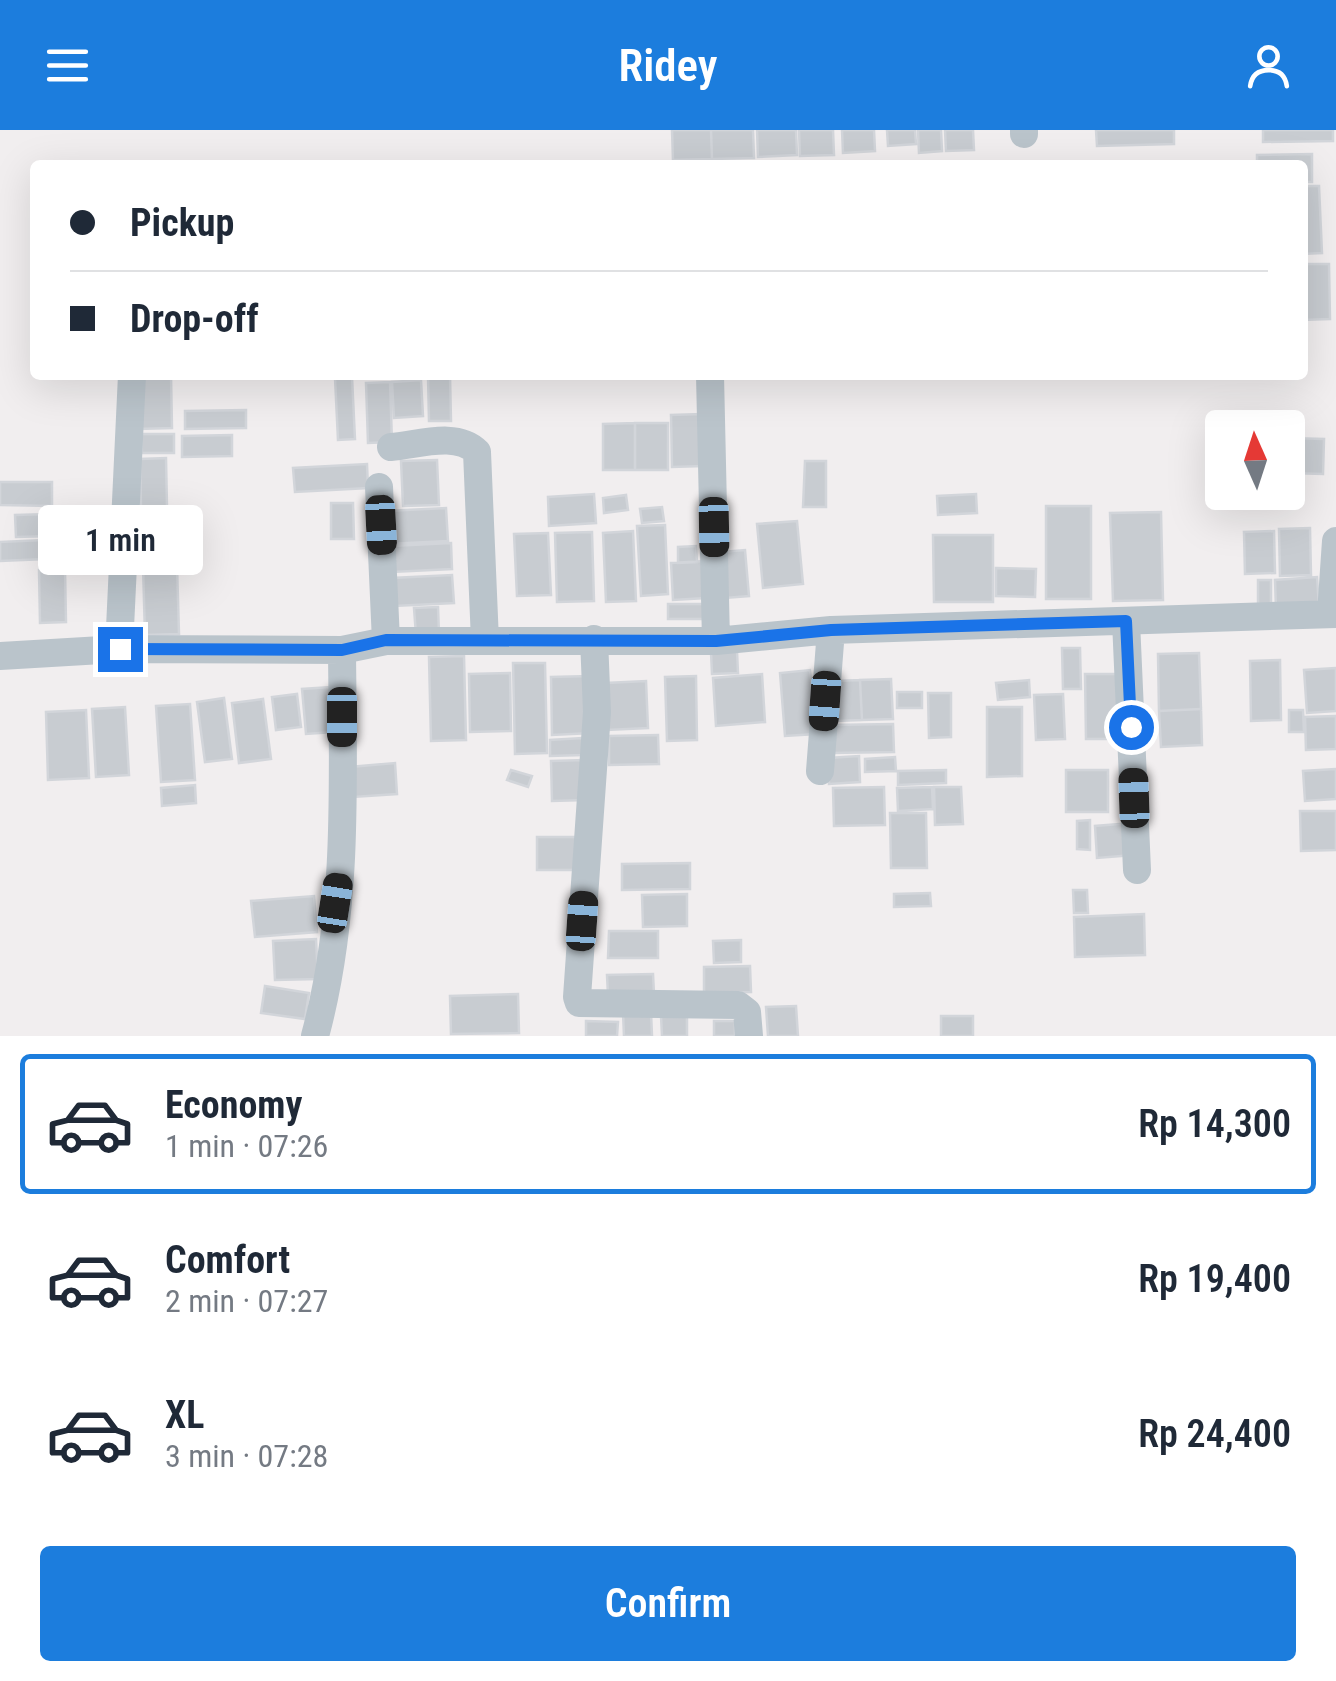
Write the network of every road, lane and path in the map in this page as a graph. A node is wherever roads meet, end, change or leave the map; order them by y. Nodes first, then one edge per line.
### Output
1 (132, 380) edge
2 (710, 380) edge
3 (391, 448) dead end
4 (380, 487) dead end
5 (1336, 542) edge
6 (1333, 614) edge
7 (1126, 621) junction
8 (831, 630) junction
9 (386, 640) junction
10 (594, 640) junction
11 (485, 641) junction
12 (716, 641) junction
13 (120, 649) junction
14 (342, 650) junction
15 (0, 656) edge
16 (820, 771) dead end
17 (1136, 870) dead end
18 (315, 1036) edge
19 (748, 1036) edge

1 - 13 street
2 - 12 street
3 - 11 street
4 - 9 street
5 - 6 street
6 - 7 street
7 - 8 street
7 - 17 street
8 - 12 street
8 - 16 street
9 - 11 street
9 - 14 street
10 - 11 street
10 - 12 street
10 - 19 street
13 - 14 street
13 - 15 street
14 - 18 street

